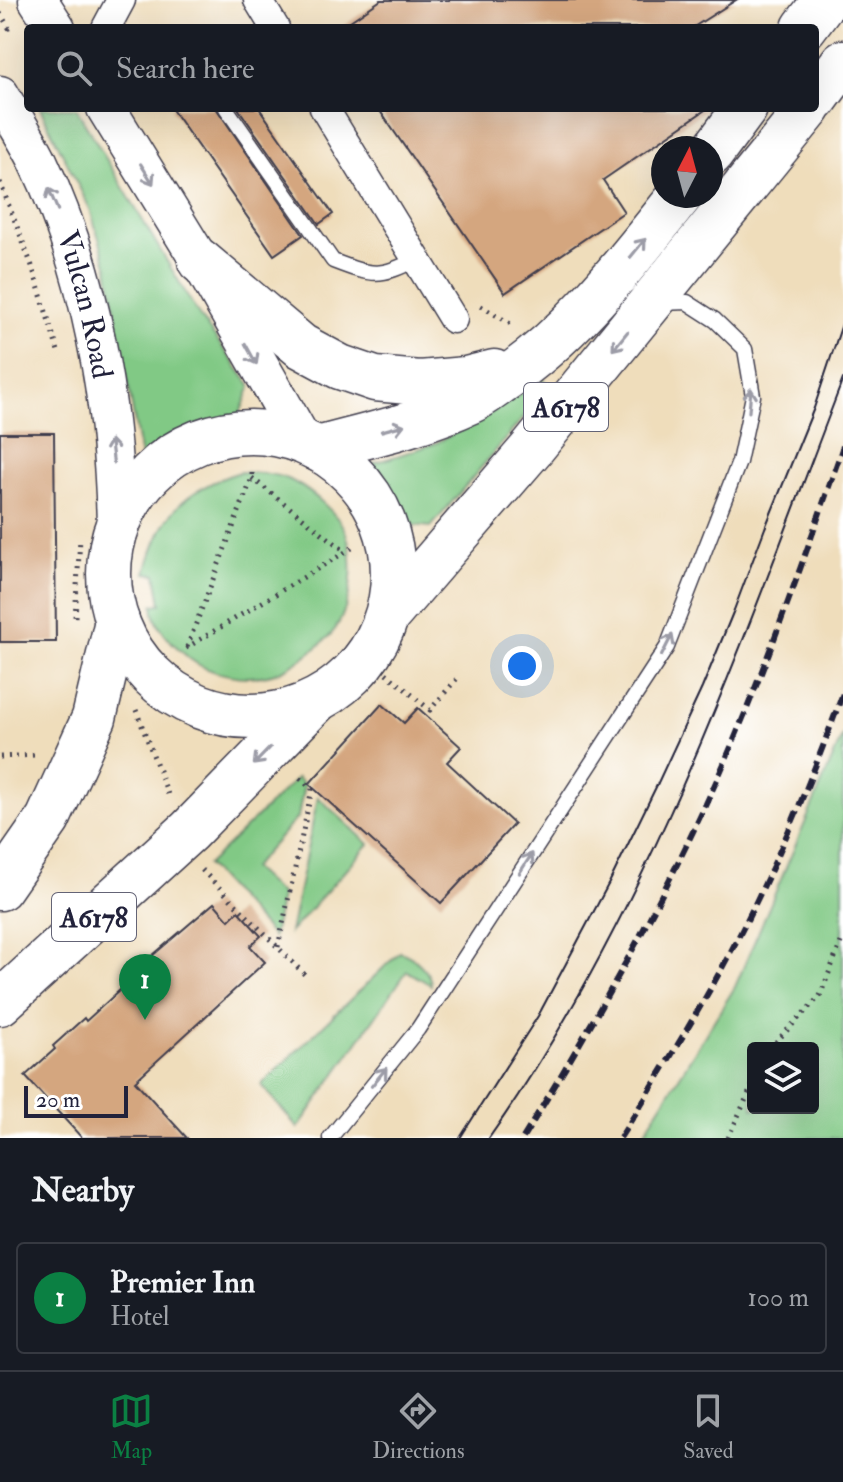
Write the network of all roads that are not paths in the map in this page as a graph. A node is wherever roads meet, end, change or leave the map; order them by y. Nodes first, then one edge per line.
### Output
1 (38, 0) edge
2 (121, 0) edge
3 (258, 0) edge
4 (825, 0) edge
5 (53, 24) edge
6 (108, 24) edge
7 (273, 24) edge
8 (807, 24) edge
9 (843, 62) edge
10 (0, 95) edge
11 (819, 95) edge
12 (108, 112) edge
13 (229, 112) edge
14 (326, 112) edge
15 (742, 112) edge
16 (806, 112) edge
17 (723, 138) edge
18 (670, 208) edge
19 (417, 259) junction
20 (200, 261) junction
21 (649, 303) junction
22 (453, 319) road end
23 (537, 356) junction
24 (310, 444) junction
25 (98, 529) junction
26 (388, 615) junction
27 (117, 621) junction
28 (316, 700) junction
29 (0, 888) edge
30 (0, 1003) edge
31 (330, 1138) edge

1 - 5 street
2 - 6 street
3 - 7 street
4 - 8 main road
9 - 11 main road
25 -> 10 street, Vulcan Road
12 -> 20 street
13 - 19 lane
14 - 19 street
15 - 17 main road
16 - 21 main road, A6178
23 -> 18 main road, A6178
19 - 22 street
20 - 23 main road
20 -> 24 street
21 -> 26 main road, A6178
31 -> 21 lane
24 -> 23 main road, A6178
24 - 25 main road, A6178
24 - 26 main road, A6178
25 - 27 main road, A6178
26 - 28 main road, A6178
27 - 28 main road, A6178
27 - 29 main road, A6178
28 -> 30 main road, A6178

